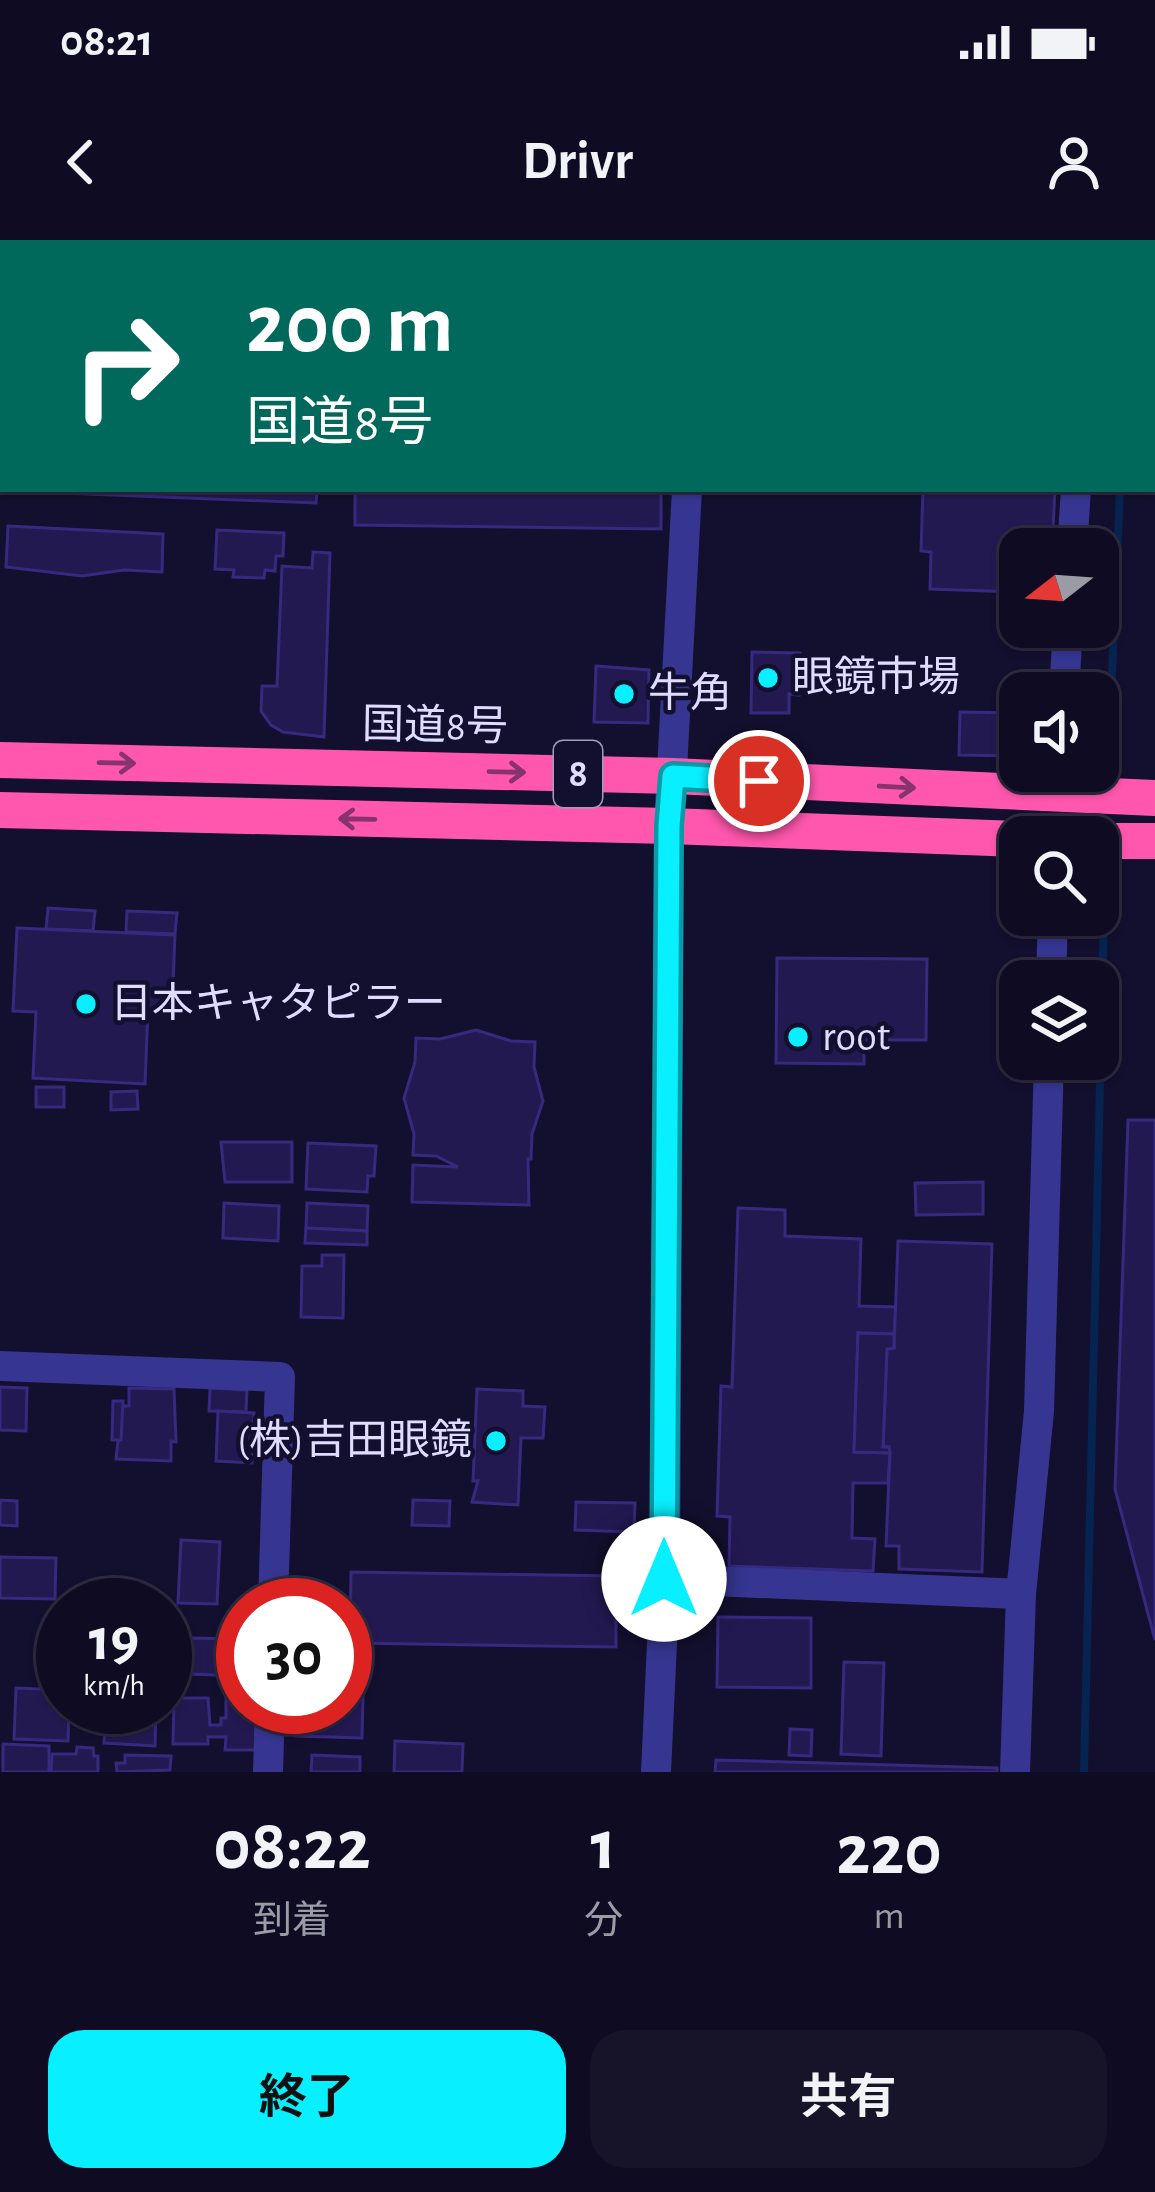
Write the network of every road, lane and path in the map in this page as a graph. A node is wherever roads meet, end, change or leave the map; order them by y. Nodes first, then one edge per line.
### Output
1 (687, 492) edge
2 (1076, 492) edge
3 (1073, 528) edge
4 (0, 760) edge
5 (673, 776) junction
6 (999, 782) edge
7 (1117, 792) edge
8 (1155, 798) edge
9 (0, 810) edge
10 (669, 826) junction
11 (999, 838) edge
12 (1119, 841) edge
13 (1155, 841) edge
14 (1048, 1080) edge
15 (0, 1366) edge
16 (274, 1578) edge
17 (664, 1579) junction
18 (1021, 1594) junction
19 (269, 1734) edge
20 (268, 1772) edge
21 (656, 1772) edge
22 (1016, 1772) edge

1 - 5 street
2 - 3 street
4 -> 5 highway, 国道8号 / 8
5 -> 6 highway, 国道8号 / 8
5 - 10 street
7 - 8 highway, 国道8号 / 8
10 -> 9 highway, 8
10 - 11 highway, 8
10 - 17 street
12 - 13 highway
14 - 18 street
15 - 16 street
17 - 18 street
17 - 21 street
18 - 22 street
19 - 20 street

